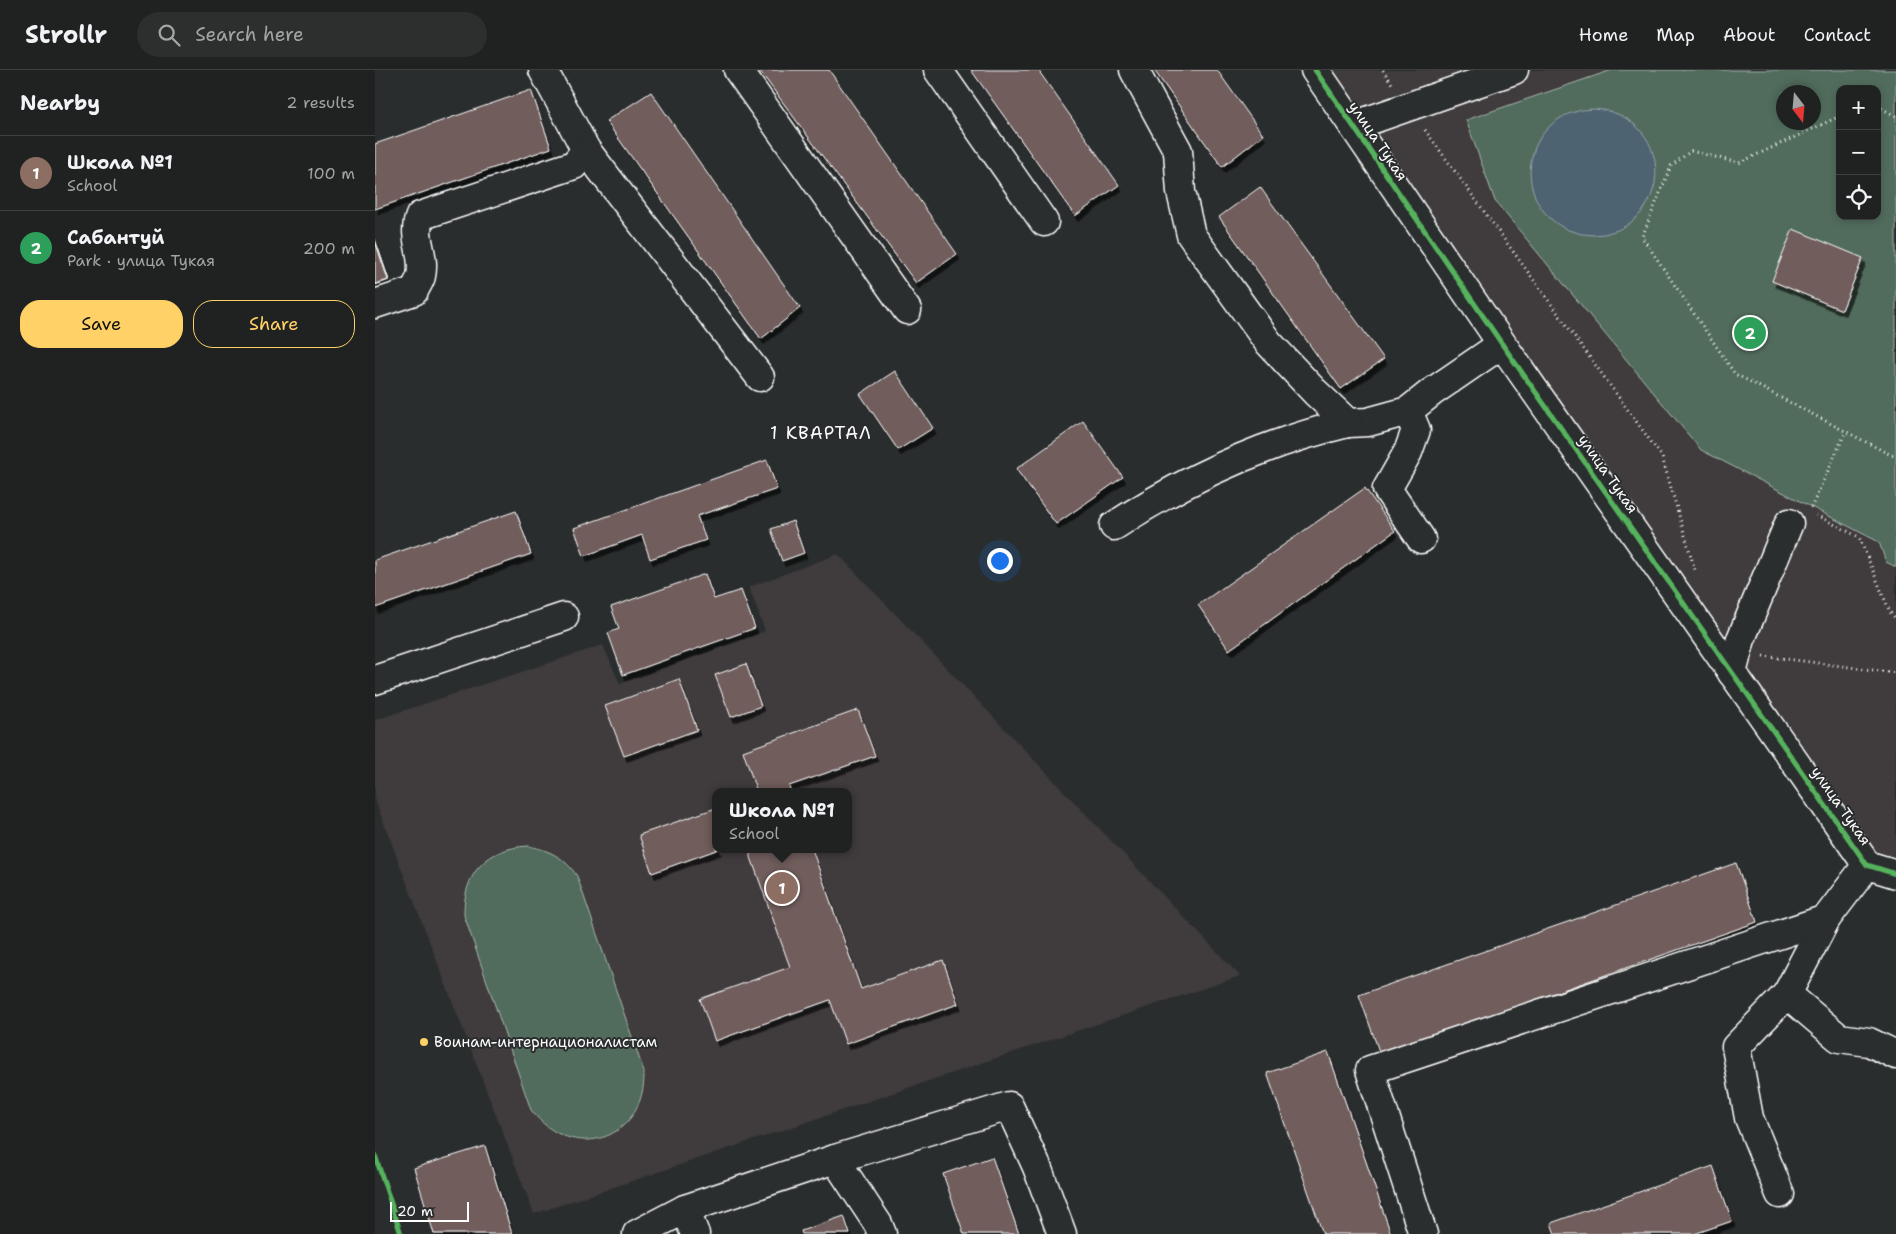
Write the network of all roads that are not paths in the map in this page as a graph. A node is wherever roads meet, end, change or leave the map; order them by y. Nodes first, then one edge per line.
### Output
1 (543, 70) edge
2 (738, 70) edge
3 (938, 70) edge
4 (1134, 70) edge
5 (1315, 70) edge
6 (1514, 70) edge
7 (1353, 126) junction
8 (587, 150) junction
9 (1044, 222) dead end
10 (375, 304) edge
11 (907, 310) dead end
12 (1502, 344) junction
13 (760, 377) dead end
14 (1408, 411) junction
15 (1348, 423) junction
16 (1789, 523) dead end
17 (1114, 526) dead end
18 (1421, 539) dead end
19 (564, 616) dead end
20 (1732, 672) junction
21 (375, 680) edge
22 (1886, 865) edge
23 (1826, 919) junction
24 (1787, 994) junction
25 (1896, 1055) edge
26 (835, 1159) junction
27 (1780, 1194) dead end
28 (690, 1222) edge
29 (637, 1234) edge
30 (882, 1234) edge
31 (1063, 1234) edge
32 (1423, 1234) edge

1 - 8 street
2 - 11 street
3 - 9 street
4 - 15 street
5 - 7 street, улица Тукая
6 - 7 street
7 - 12 street, улица Тукая
8 - 10 street
8 - 13 street
12 - 14 street
12 - 20 street, улица Тукая
14 - 15 street
14 - 18 street
15 - 17 street
16 - 20 street
19 - 21 street
20 - 22 street, улица Тукая
22 - 23 street
23 - 24 street
23 - 32 street
24 - 25 street
24 - 27 street
26 - 28 street
26 - 30 street
26 - 31 street
28 - 29 street

